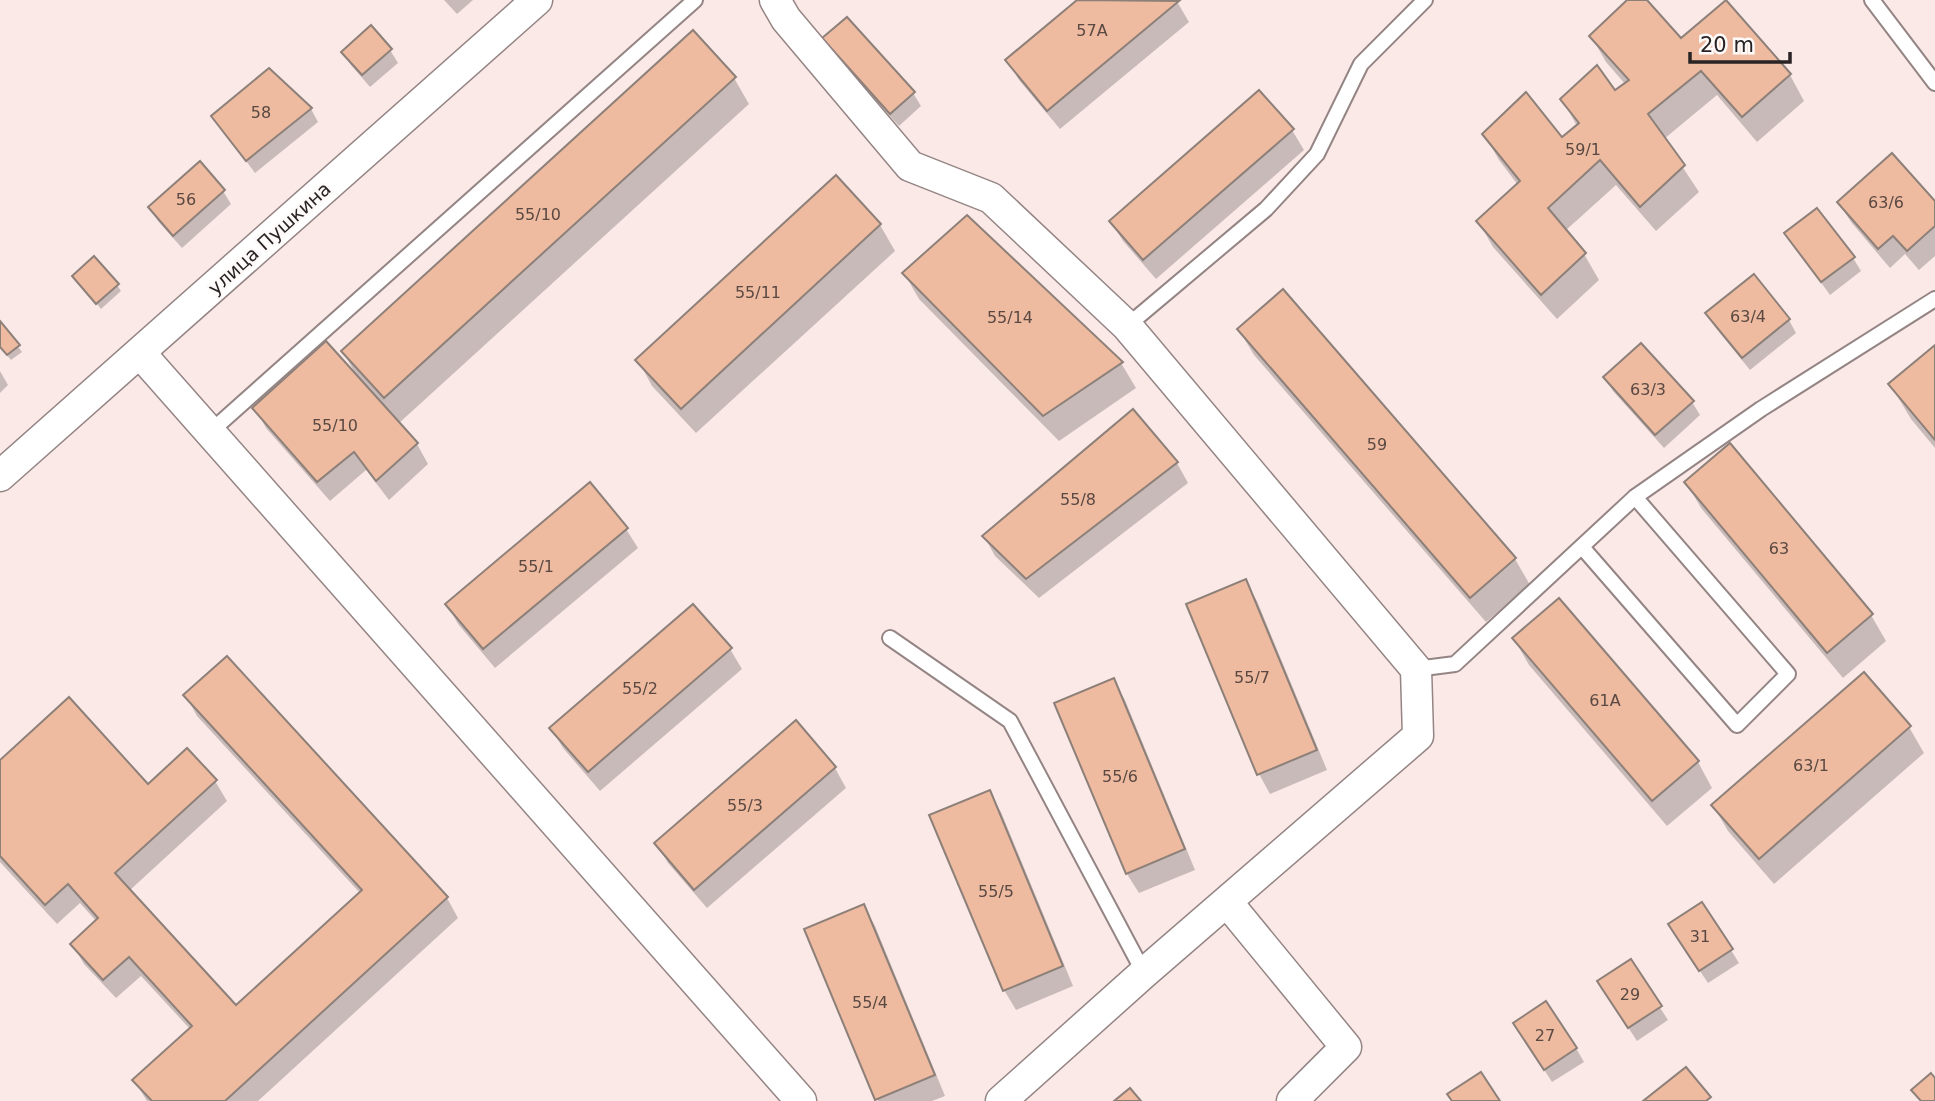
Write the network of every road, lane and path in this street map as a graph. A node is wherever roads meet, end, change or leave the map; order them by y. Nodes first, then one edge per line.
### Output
1 (537, 0) edge
2 (695, 0) edge
3 (775, 0) edge
4 (1425, 0) edge
5 (1872, 0) edge
6 (1935, 82) edge
7 (1935, 299) edge
8 (1127, 326) junction
9 (140, 353) junction
10 (209, 433) junction
11 (0, 476) edge
12 (1635, 497) junction
13 (1582, 547) junction
14 (890, 638) dead end
15 (1416, 669) junction
16 (1227, 902) junction
17 (1144, 973) junction
18 (801, 1101) edge
19 (1002, 1101) edge
20 (1292, 1101) edge

1 - 9 street, улица Пушкина
2 - 10 lane
3 - 8 street
4 - 8 lane
5 - 6 lane
7 - 12 lane
8 - 15 street
9 - 10 street
9 - 11 street, улица Пушкина
10 - 18 street
12 - 13 lane
12 - 13 lane
13 - 15 lane
14 - 17 lane
15 - 16 street
16 - 17 street
16 - 20 street
17 - 19 street

